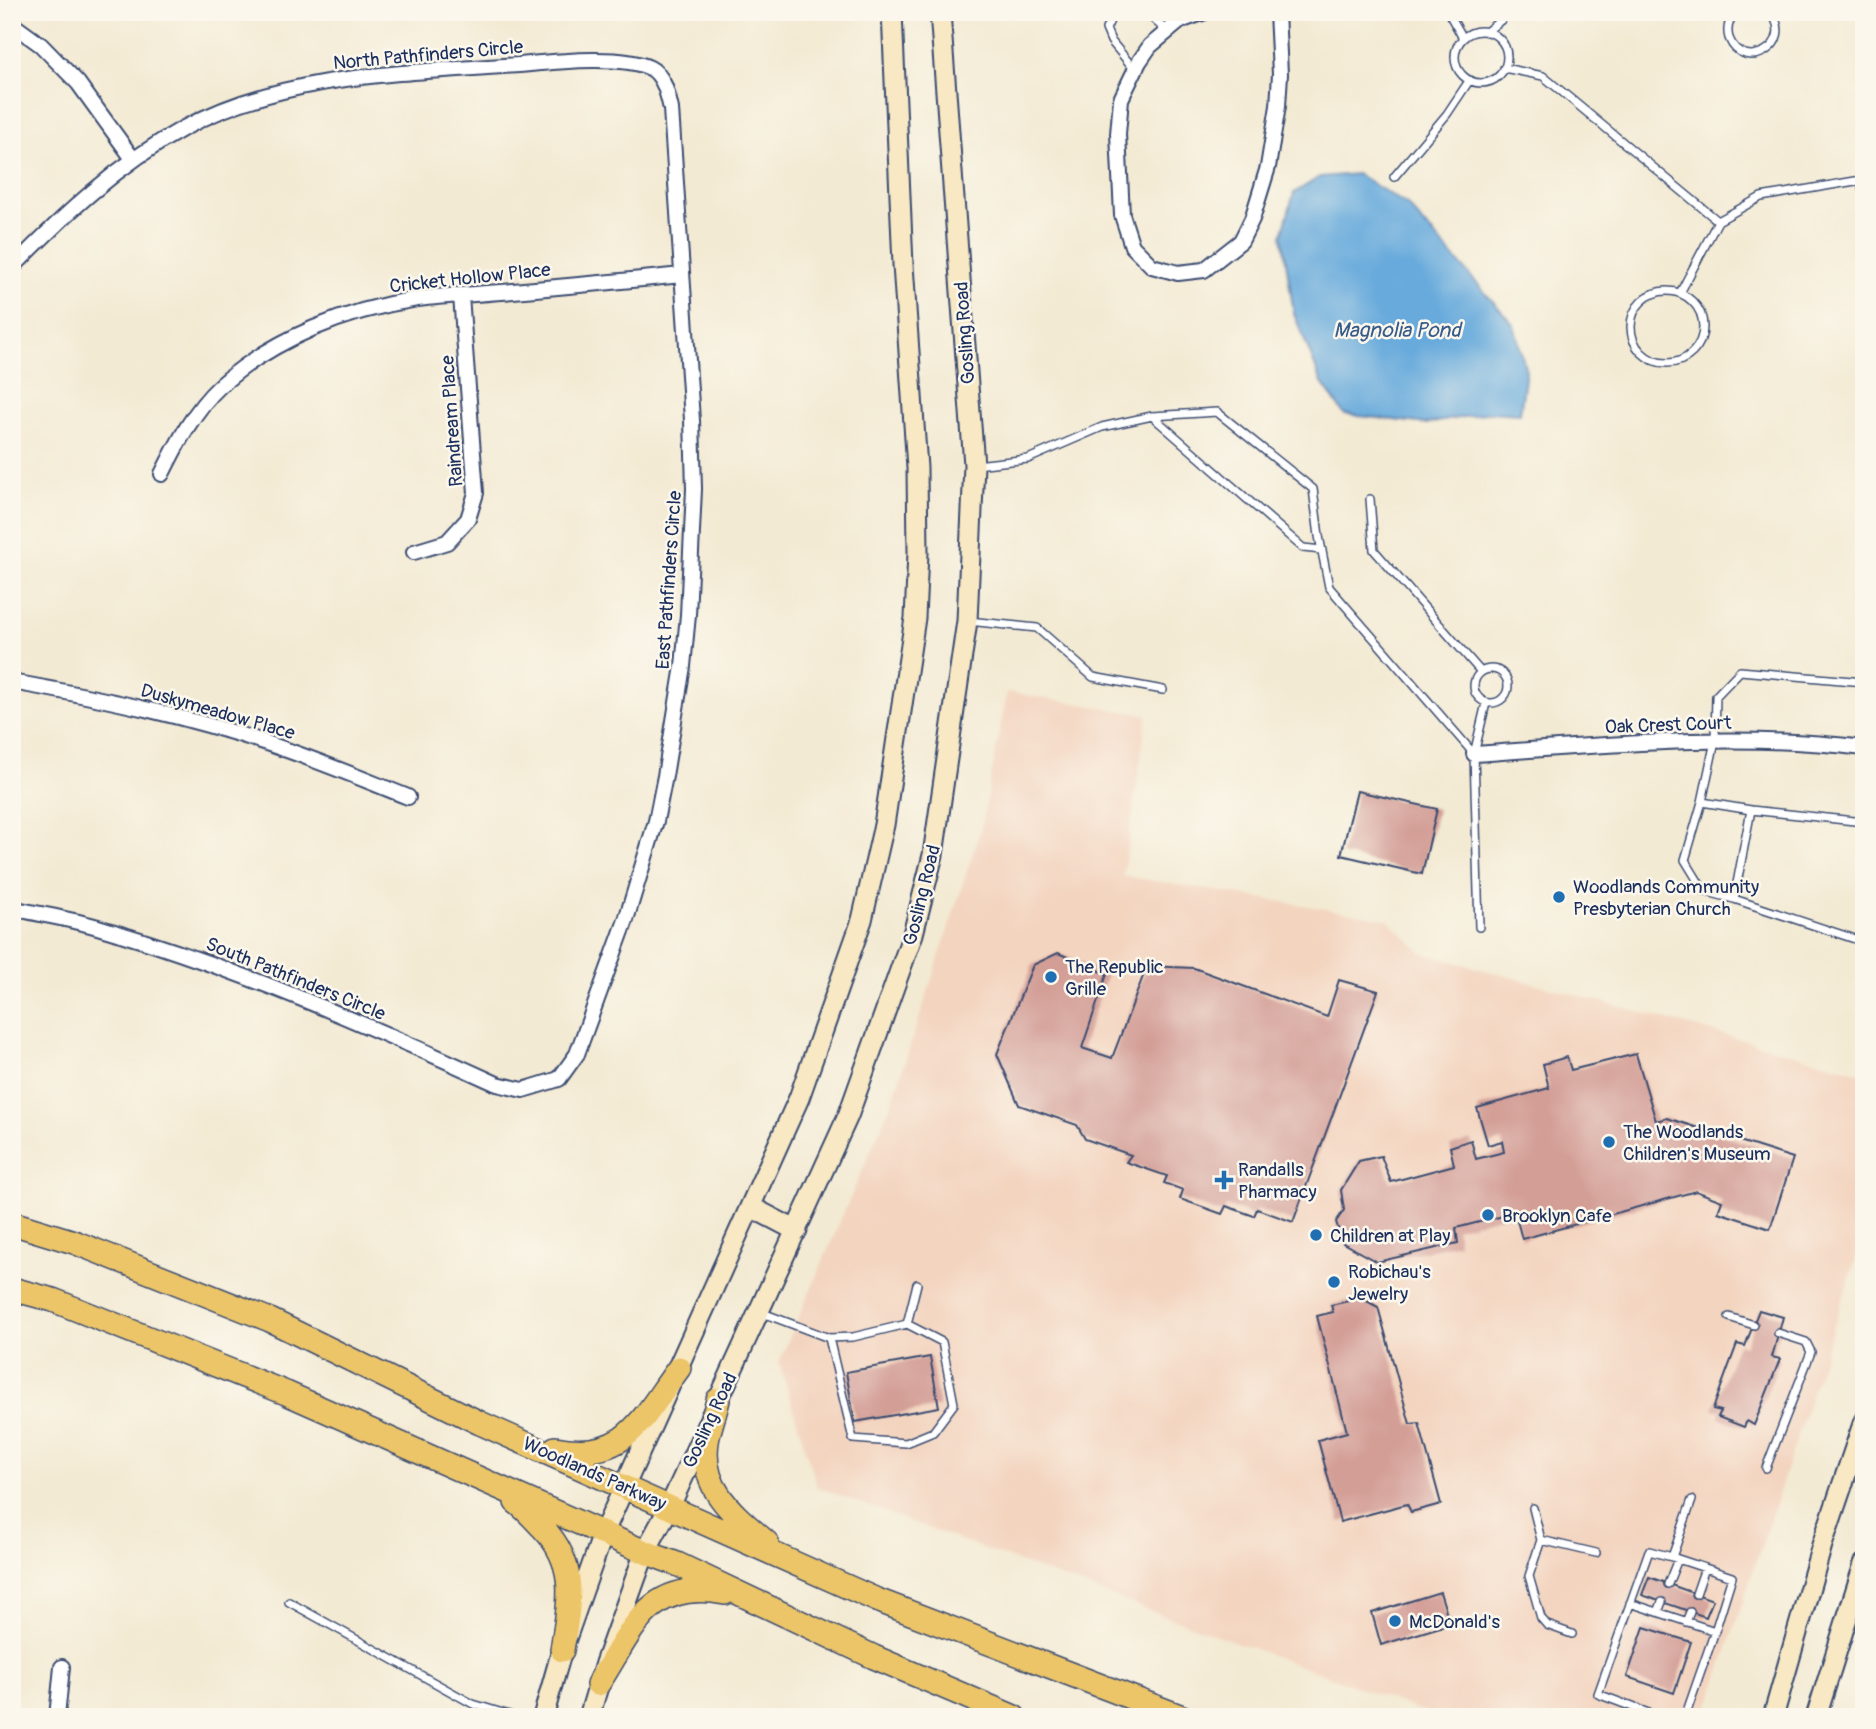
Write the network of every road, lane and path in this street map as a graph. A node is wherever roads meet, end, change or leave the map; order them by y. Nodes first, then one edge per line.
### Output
1 (892, 12) edge
2 (940, 12) edge
3 (1114, 12) edge
4 (1145, 12) edge
5 (1205, 12) edge
6 (1277, 12) edge
7 (1448, 12) edge
8 (1511, 12) edge
9 (1735, 12) edge
10 (1770, 12) edge
11 (12, 24) edge
12 (1167, 31) junction
13 (1486, 32) junction
14 (1463, 38) junction
15 (1504, 68) junction
16 (653, 69) joint
17 (1135, 70) junction
18 (1469, 81) junction
19 (133, 159) junction
20 (1394, 177) dead end
21 (1862, 180) edge
22 (1864, 199) edge
23 (1718, 221) junction
24 (12, 268) edge
25 (682, 275) junction
26 (1680, 293) junction
27 (461, 296) junction
28 (1152, 416) junction
29 (974, 465) junction
30 (162, 474) dead end
31 (1370, 499) dead end
32 (1322, 550) junction
33 (414, 552) dead end
34 (967, 621) junction
35 (1481, 672) junction
36 (12, 682) edge
37 (1864, 682) edge
38 (1163, 690) dead end
39 (1486, 703) junction
40 (1715, 741) junction
41 (1864, 748) edge
42 (1474, 754) junction
43 (408, 797) dead end
44 (1702, 802) junction
45 (1751, 810) junction
46 (1864, 822) edge
47 (1734, 900) junction
48 (12, 908) edge
49 (1479, 927) dead end
50 (1864, 942) edge
51 (559, 1079) joint
52 (751, 1207) junction
53 (12, 1223) edge
54 (797, 1231) junction
55 (917, 1284) dead end
56 (12, 1289) edge
57 (759, 1312) junction
58 (1729, 1317) dead end
59 (907, 1324) junction
60 (1754, 1325) dead end
61 (1778, 1333) dead end
62 (829, 1338) junction
63 (679, 1368) junction
64 (718, 1400) junction
65 (1864, 1421) edge
66 (526, 1443) junction
67 (1766, 1468) dead end
68 (491, 1485) junction
69 (625, 1486) junction
70 (1692, 1500) dead end
71 (670, 1506) junction
72 (1533, 1508) dead end
73 (603, 1534) junction
74 (1541, 1540) junction
75 (645, 1552) junction
76 (1596, 1553) dead end
77 (1675, 1558) junction
78 (785, 1559) junction
79 (1864, 1564) edge
80 (1705, 1568) junction
81 (1668, 1584) dead end
82 (1696, 1594) dead end
83 (751, 1599) junction
84 (289, 1602) dead end
85 (1662, 1602) dead end
86 (1630, 1603) junction
87 (1658, 1612) junction
88 (1690, 1612) dead end
89 (1686, 1622) junction
90 (1715, 1631) junction
91 (1573, 1634) dead end
92 (562, 1650) junction
93 (62, 1667) dead end
94 (598, 1684) junction
95 (57, 1717) edge
96 (516, 1717) edge
97 (543, 1717) edge
98 (589, 1717) edge
99 (1014, 1717) edge
100 (1182, 1717) edge
101 (1659, 1717) edge
102 (1685, 1717) edge
103 (1773, 1717) edge
104 (1816, 1717) edge

1 - 52 main road
2 - 29 main road, Gosling Road
3 - 17 lane
4 - 12 lane
5 - 12 street
6 - 17 street
7 - 14 lane
8 - 13 lane
9 - 10 lane
11 - 19 street
12 - 17 street
13 - 14 lane
13 - 15 lane
14 - 18 lane
15 - 18 lane
15 - 23 lane
16 - 19 street, North Pathfinders Circle
16 - 25 street, East Pathfinders Circle
18 - 20 lane
19 - 24 street, North Pathfinders Circle
21 - 22 lane
21 - 23 lane
23 - 26 lane
25 - 27 street, Cricket Hollow Place
25 - 51 street, East Pathfinders Circle
26 - 26 lane
27 - 30 street, Cricket Hollow Place
27 - 33 street, Raindream Place
28 - 29 lane
28 - 32 lane
28 - 32 lane
29 - 34 main road, Gosling Road
31 - 35 lane
32 - 42 lane
34 - 38 lane
34 - 54 main road, Gosling Road
35 - 39 lane
35 - 39 lane
36 - 43 street, Duskymeadow Place
37 - 40 lane
39 - 42 lane
40 - 41 street, Oak Crest Court
40 - 42 street, Oak Crest Court
40 - 44 lane
42 - 49 lane
44 - 45 lane
44 - 47 lane
45 - 46 lane
45 - 47 lane
47 - 50 lane
48 - 51 street, South Pathfinders Circle
52 - 54 main road
52 - 63 main road
53 - 66 main road, Woodlands Parkway
54 - 57 main road, Gosling Road
55 - 59 lane
56 - 68 main road
57 - 62 lane
57 - 64 main road, Gosling Road
58 - 60 lane
59 - 62 lane
59 - 62 lane
61 - 67 lane
63 - 66 main road
63 - 69 main road
64 - 71 main road, Gosling Road
64 - 78 main road
65 - 103 main road
66 - 69 main road, Woodlands Parkway
68 - 73 main road
68 - 92 main road
69 - 71 main road, Woodlands Parkway
69 - 73 main road
70 - 77 lane
71 - 75 main road, Gosling Road
71 - 78 main road, Woodlands Parkway
72 - 74 lane
73 - 75 main road
73 - 92 main road
74 - 76 lane
74 - 91 lane
75 - 83 main road
75 - 94 main road, Gosling Road
77 - 80 lane
77 - 81 lane
77 - 86 lane
78 - 100 main road, Woodlands Parkway
79 - 104 main road
80 - 82 lane
80 - 90 lane
83 - 94 main road
83 - 99 main road
84 - 96 lane
85 - 87 lane
86 - 87 lane
86 - 101 lane
87 - 89 lane
88 - 89 lane
89 - 90 lane
90 - 102 lane
92 - 97 main road
93 - 95 street
94 - 98 main road, Gosling Road

